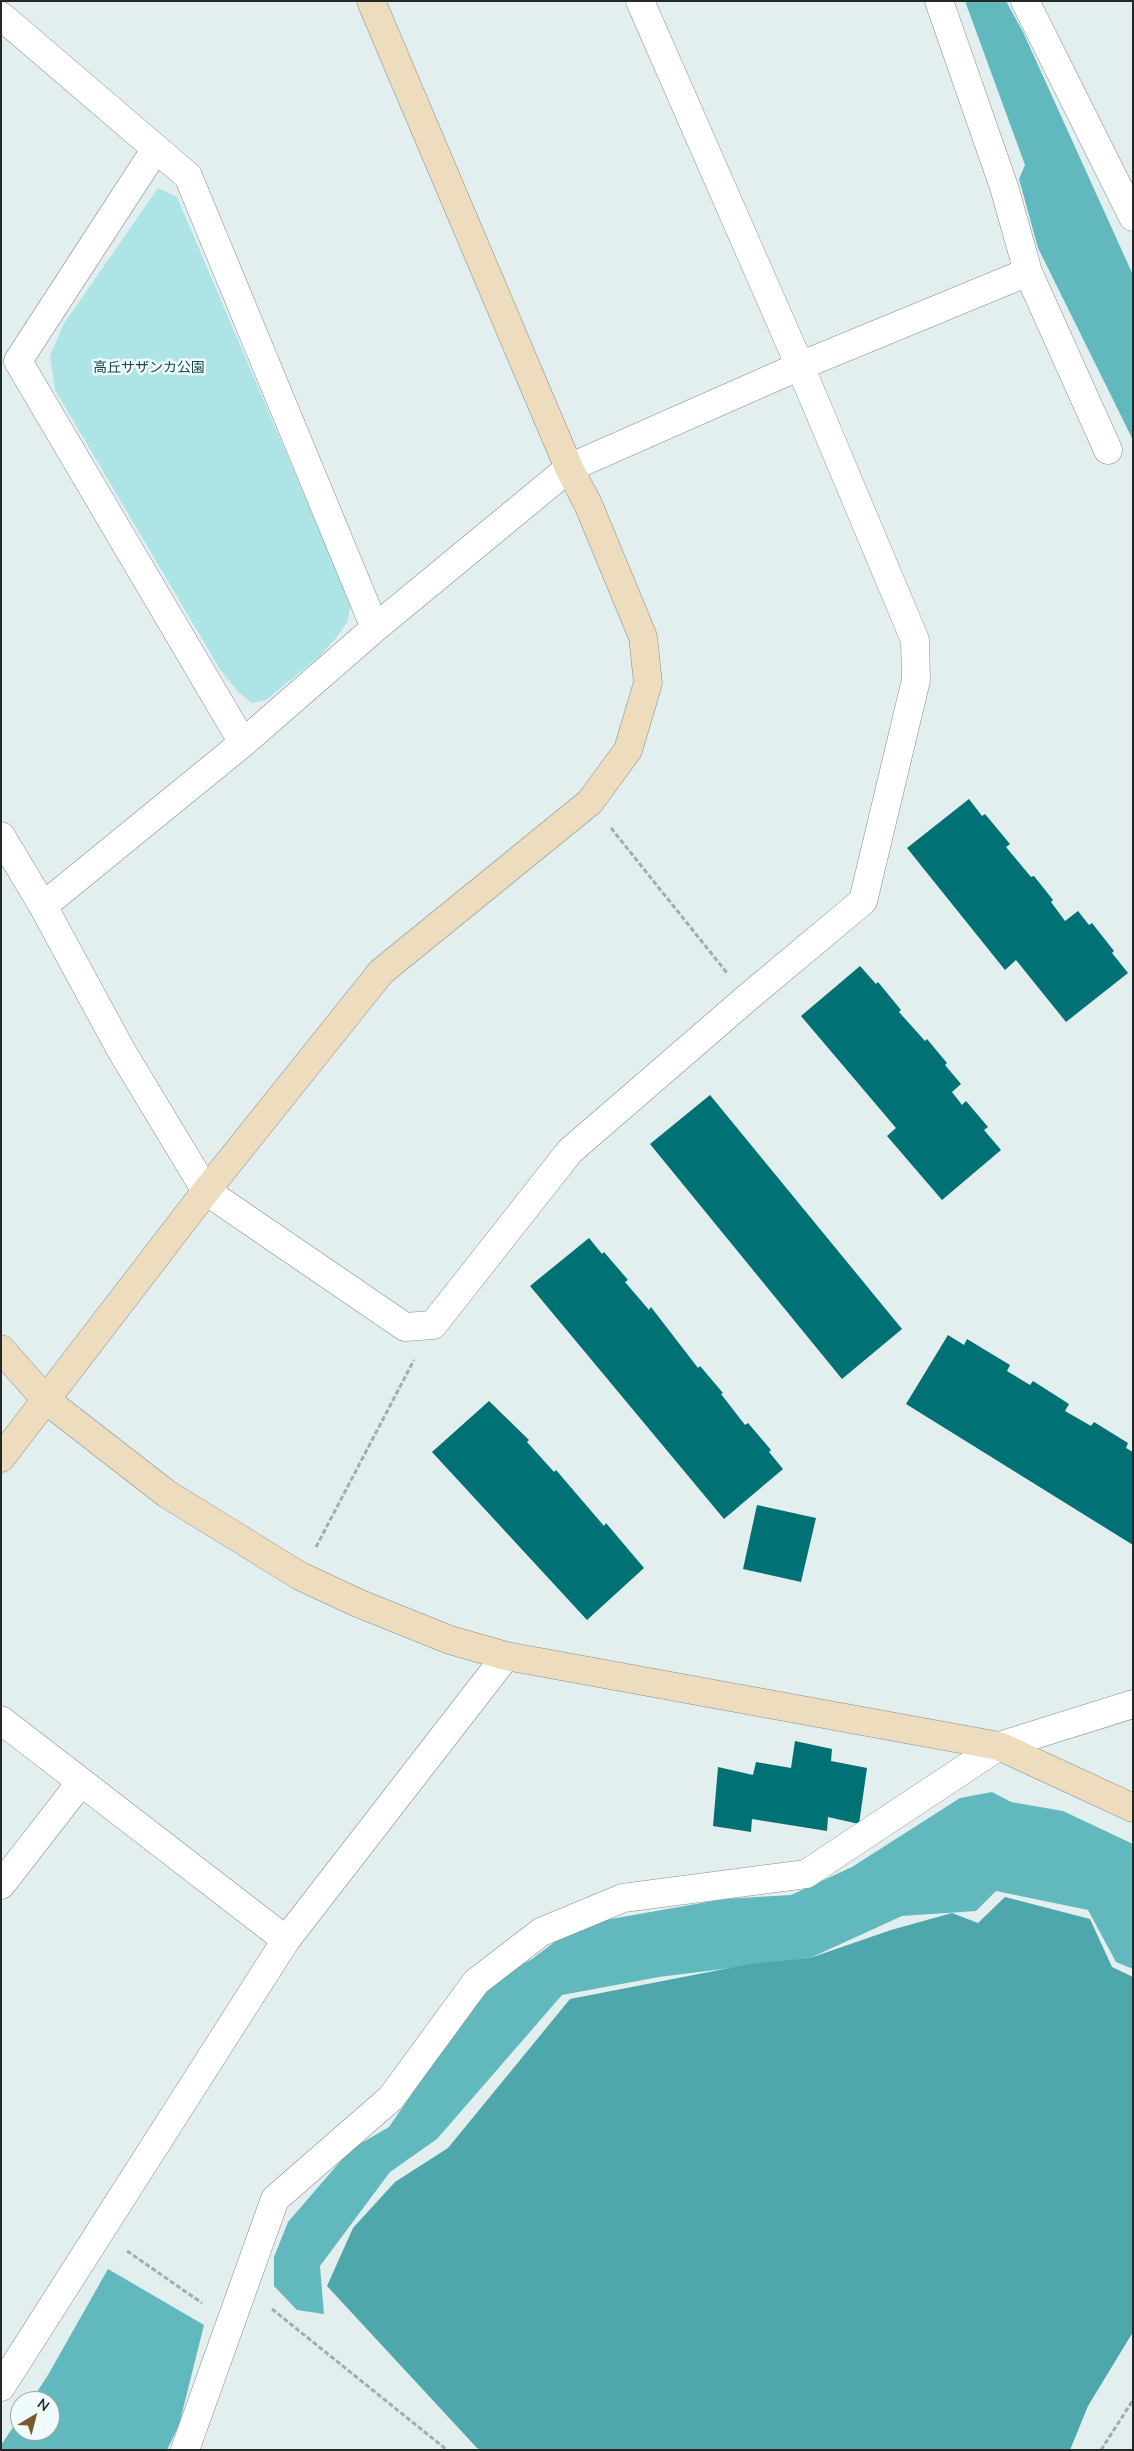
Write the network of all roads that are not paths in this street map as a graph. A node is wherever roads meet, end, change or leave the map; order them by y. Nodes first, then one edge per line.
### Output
1 (371, 1) edge
2 (640, 1) edge
3 (939, 1) edge
4 (1025, 1) edge
5 (1, 16) edge
6 (155, 150) junction
7 (1133, 218) edge
8 (1028, 272) junction
9 (800, 366) junction
10 (1108, 450) dead end
11 (569, 468) junction
12 (375, 628) junction
13 (242, 743) junction
14 (1, 836) edge
15 (43, 906) junction
16 (206, 1191) junction
17 (1, 1350) edge
18 (46, 1400) junction
19 (1, 1458) edge
20 (506, 1656) junction
21 (1133, 1704) edge
22 (1, 1720) edge
23 (999, 1746) junction
24 (81, 1782) junction
25 (1133, 1808) edge
26 (1, 1885) edge
27 (286, 1940) junction
28 (1, 2387) edge
29 (185, 2450) edge

1 - 11 street
2 - 9 street
3 - 8 street
4 - 7 street
5 - 6 street
6 - 12 street
6 - 13 street
8 - 9 street
8 - 10 street
9 - 11 street
9 - 16 street
11 - 12 street
11 - 16 street
12 - 13 street
13 - 15 street
14 - 15 street
15 - 16 street
16 - 18 street
17 - 18 street
18 - 19 street
18 - 20 street
20 - 23 street
20 - 27 street
21 - 23 street
22 - 24 street
23 - 25 street
23 - 29 street
24 - 26 street
24 - 27 street
27 - 28 street

